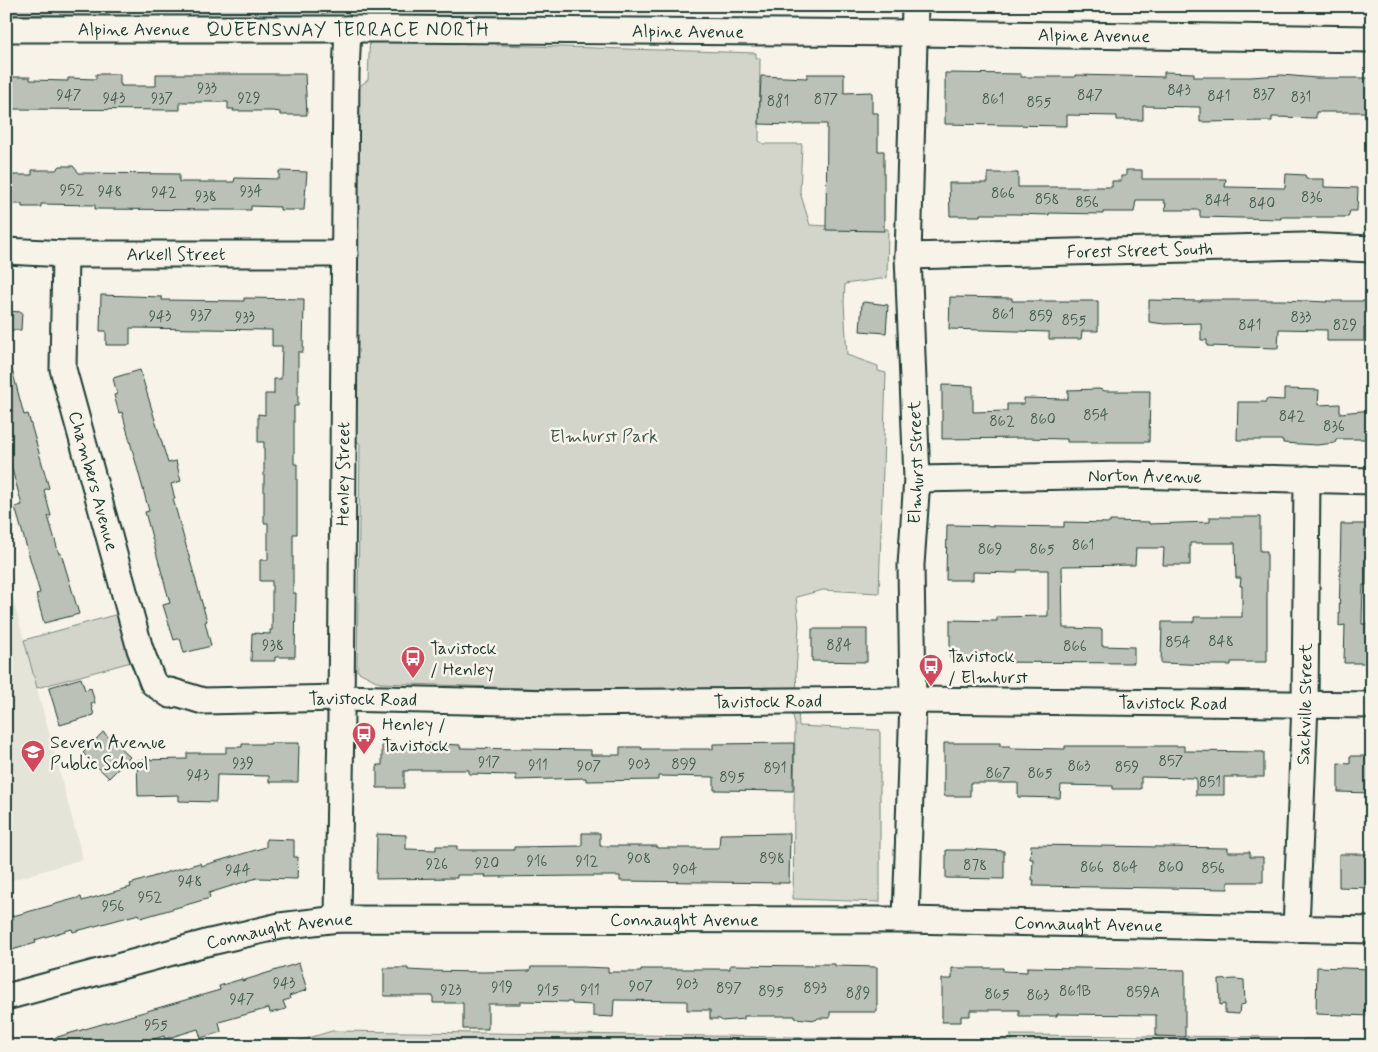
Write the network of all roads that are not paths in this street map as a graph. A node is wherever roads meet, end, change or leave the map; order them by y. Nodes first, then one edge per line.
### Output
1 (915, 6) edge
2 (348, 29) junction
3 (6, 30) edge
4 (915, 33) junction
5 (1372, 39) edge
6 (1372, 249) edge
7 (6, 251) edge
8 (65, 254) junction
9 (345, 254) junction
10 (908, 256) junction
11 (917, 479) junction
12 (1307, 479) junction
13 (1372, 480) edge
14 (170, 695) joint
15 (341, 698) junction
16 (913, 700) junction
17 (1305, 704) junction
18 (1372, 705) edge
19 (338, 919) junction
20 (906, 920) junction
21 (1296, 929) junction
22 (1372, 930) edge
23 (6, 996) edge

1 - 4 street, Elmhurst Street
2 - 3 street, Alpine Avenue
2 - 4 street, Alpine Avenue
2 - 9 street, Henley Street
4 - 5 street, Alpine Avenue
4 - 10 street, Elmhurst Street
6 - 10 street, Forest Street South
7 - 8 street, Arkell Street
8 - 9 street, Arkell Street
8 - 14 street, Chambers Avenue
9 - 15 street, Henley Street
10 - 11 street, Elmhurst Street
11 - 12 street, Norton Avenue
11 - 16 street, Elmhurst Street
12 - 13 street, Norton Avenue
12 - 17 street, Sackville Street
14 - 15 street, Tavistock Road
15 - 16 street, Tavistock Road
15 - 19 street, Henley Street
16 - 17 street, Tavistock Road
16 - 20 street, Elmhurst Street
17 - 18 street, Tavistock Road
17 - 21 street, Sackville Street
19 - 20 street, Connaught Avenue
19 - 23 street, Connaught Avenue
20 - 21 street, Connaught Avenue
21 - 22 street, Connaught Avenue

